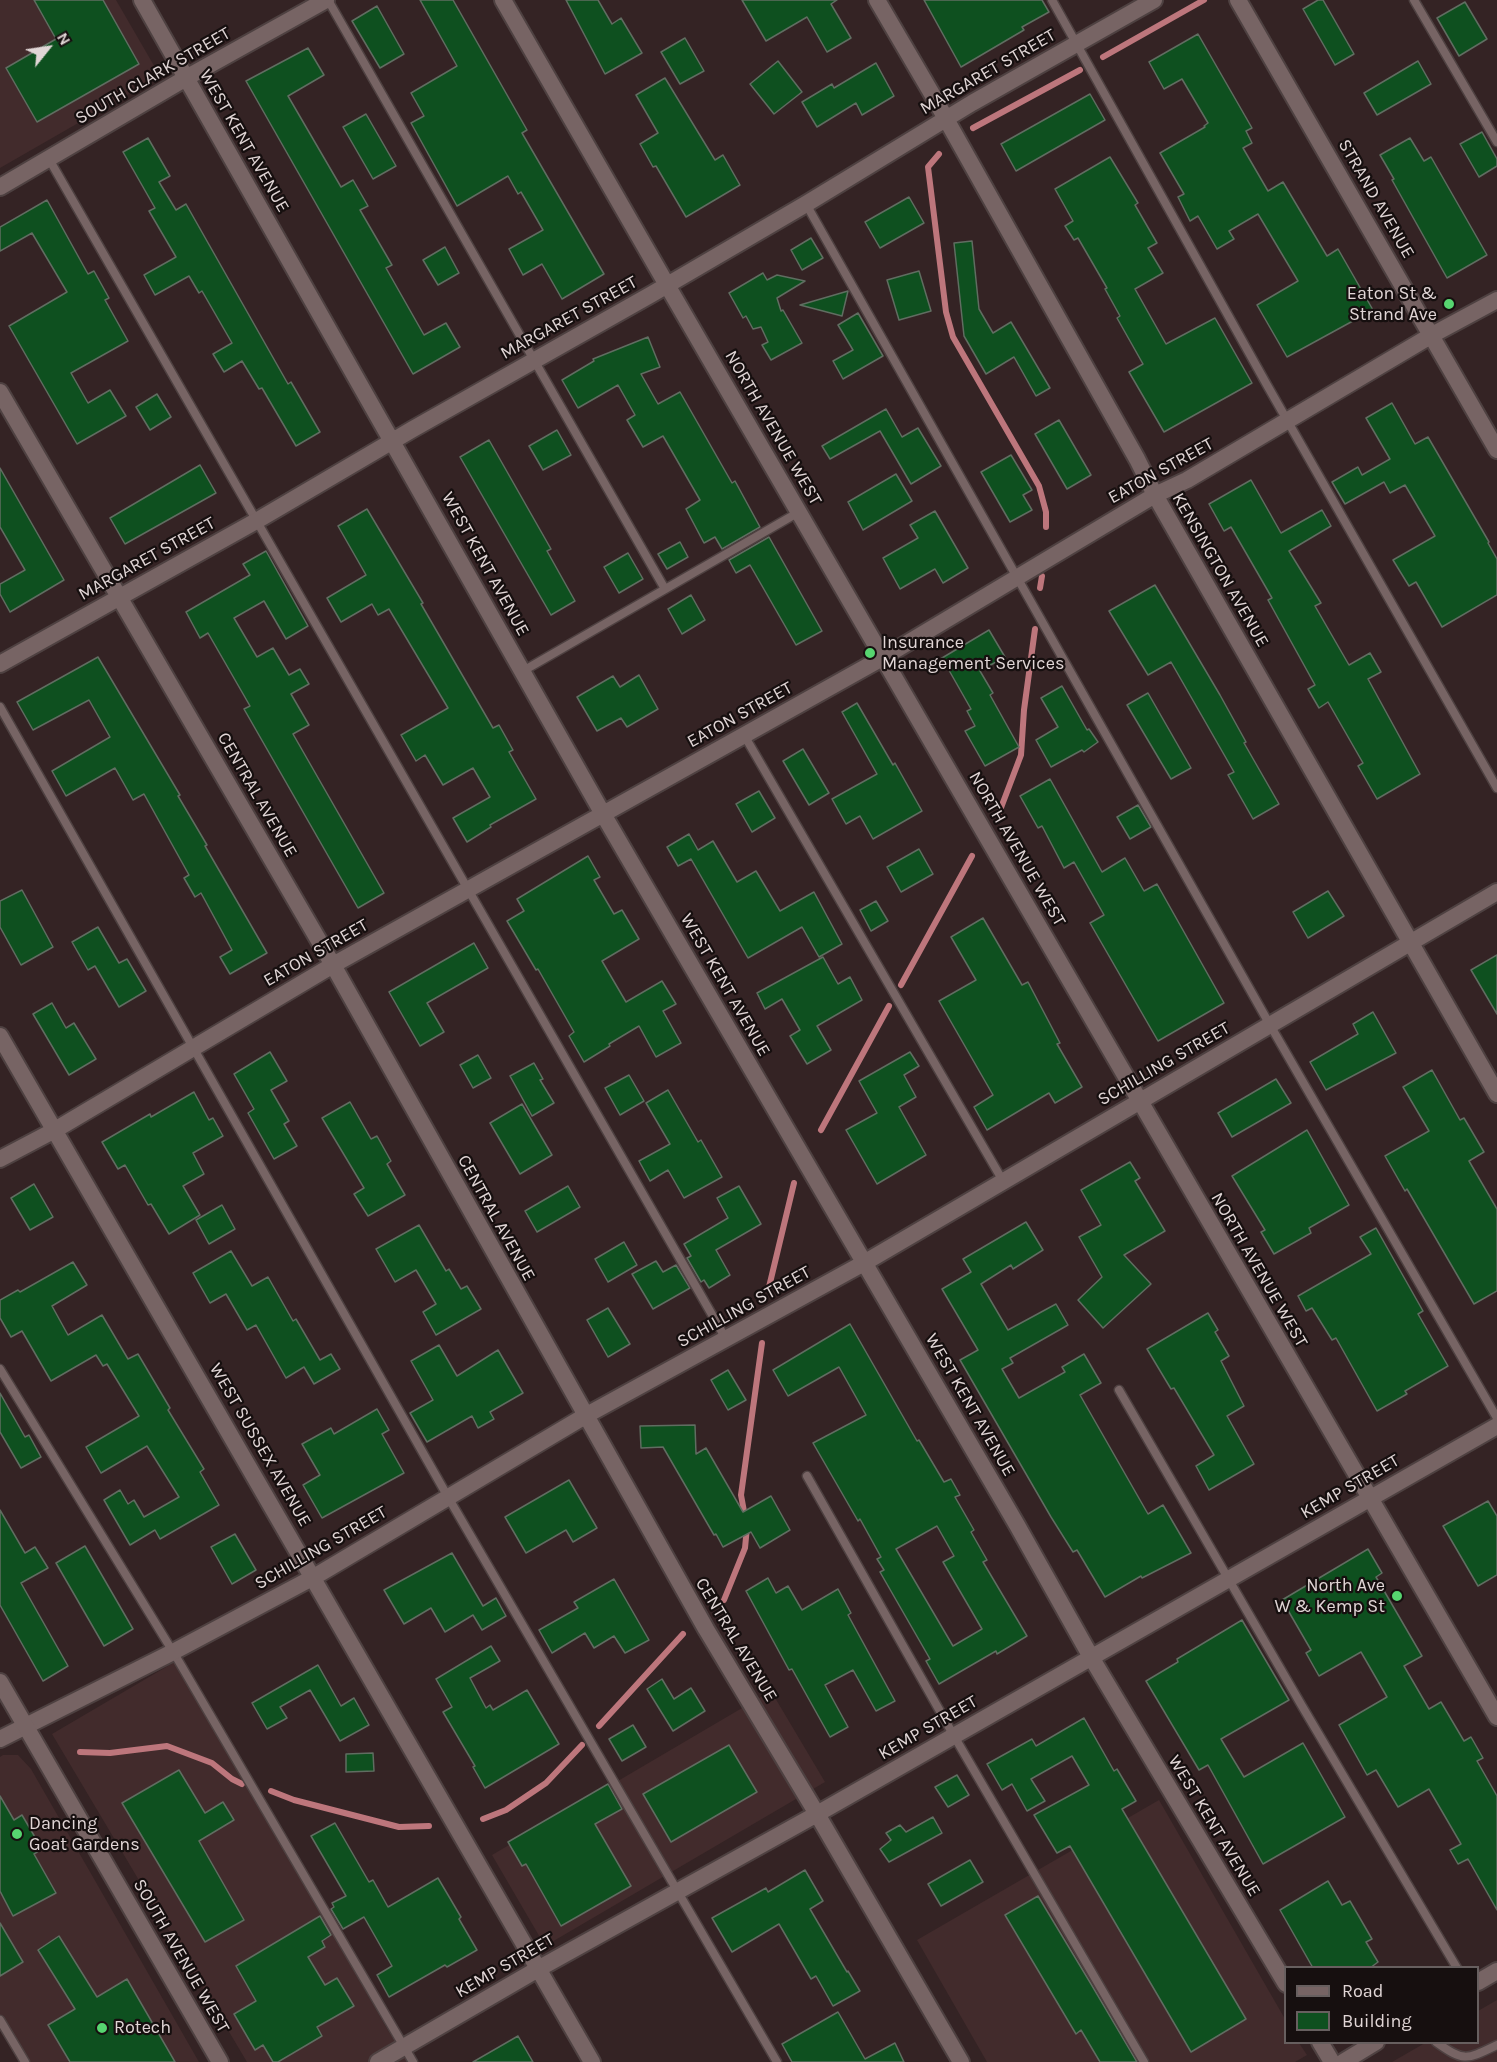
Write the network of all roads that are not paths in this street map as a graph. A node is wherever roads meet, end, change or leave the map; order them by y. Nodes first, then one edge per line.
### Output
1 (142, 0) edge
2 (327, 0) edge
3 (504, 0) edge
4 (877, 0) edge
5 (1052, 0) edge
6 (1154, 0) edge
7 (1238, 0) edge
8 (1413, 0) edge
9 (303, 5) edge
10 (1075, 44) junction
11 (186, 78) junction
12 (946, 119) junction
13 (1497, 142) edge
14 (49, 159) junction
15 (0, 187) edge
16 (806, 204) junction
17 (667, 285) junction
18 (1497, 300) edge
19 (1432, 335) junction
20 (534, 359) junction
21 (2, 398) edge
22 (1287, 421) junction
23 (393, 441) junction
24 (1497, 450) edge
25 (1155, 495) junction
26 (799, 512) junction
27 (258, 520) junction
28 (1018, 578) junction
29 (665, 589) junction
30 (120, 598) junction
31 (884, 657) junction
32 (0, 664) edge
33 (523, 670) junction
34 (0, 707) edge
35 (744, 735) junction
36 (1497, 788) edge
37 (603, 814) junction
38 (469, 889) junction
39 (1497, 892) edge
40 (1410, 943) junction
41 (333, 965) junction
42 (1270, 1025) junction
43 (0, 1036) edge
44 (193, 1048) junction
45 (1497, 1094) edge
46 (1139, 1102) junction
47 (55, 1130) junction
48 (0, 1159) edge
49 (1003, 1181) junction
50 (864, 1263) junction
51 (726, 1339) junction
52 (0, 1369) edge
53 (1119, 1390) dead end
54 (585, 1416) junction
55 (1497, 1418) edge
56 (1497, 1426) edge
57 (807, 1476) dead end
58 (448, 1497) junction
59 (1369, 1499) junction
60 (314, 1577) junction
61 (1229, 1580) junction
62 (173, 1652) junction
63 (1091, 1657) junction
64 (0, 1682) edge
65 (1497, 1717) edge
66 (25, 1726) junction
67 (954, 1736) junction
68 (0, 1739) edge
69 (817, 1814) junction
70 (678, 1891) junction
71 (1456, 1966) edge
72 (538, 1969) junction
73 (1497, 1971) edge
74 (1284, 1981) edge
75 (1479, 1981) edge
76 (0, 2020) edge
77 (1321, 2044) edge
78 (1374, 2044) edge
79 (1437, 2044) edge
80 (1497, 2045) edge
81 (403, 2047) junction
82 (25, 2062) edge
83 (220, 2062) edge
84 (378, 2062) edge
85 (413, 2062) edge
86 (592, 2062) edge
87 (777, 2062) edge
88 (961, 2062) edge
89 (1144, 2062) edge
90 (1332, 2062) edge
91 (1343, 2062) edge

1 - 11 street, WEST KENT AVENUE
2 - 9 street, SOUTH CLARK STREET
2 - 20 lane
3 - 17 street, NORTH AVENUE WEST
4 - 12 street, KENSINGTON AVENUE
5 - 10 lane
6 - 10 street, MARGARET STREET
7 - 19 street, STRAND AVENUE
8 - 13 lane
9 - 11 street, SOUTH CLARK STREET
10 - 12 street, MARGARET STREET
10 - 22 lane
11 - 14 street, SOUTH CLARK STREET
11 - 23 street, WEST KENT AVENUE
12 - 16 street, MARGARET STREET
12 - 25 street, KENSINGTON AVENUE
14 - 15 street, SOUTH CLARK STREET
14 - 27 lane
16 - 17 street, MARGARET STREET
16 - 28 lane
17 - 20 street, MARGARET STREET
17 - 26 street, NORTH AVENUE WEST
18 - 19 street, EATON STREET
19 - 22 street, EATON STREET
19 - 24 street, STRAND AVENUE
20 - 23 street, MARGARET STREET
20 - 29 lane
21 - 30 street, CENTRAL AVENUE
22 - 25 street, EATON STREET
22 - 36 lane
23 - 27 street, MARGARET STREET
23 - 33 street, WEST KENT AVENUE
25 - 28 street, EATON STREET
25 - 40 street, KENSINGTON AVENUE
26 - 29 lane
26 - 31 street, NORTH AVENUE WEST
27 - 30 street, MARGARET STREET
27 - 38 lane
28 - 31 street, EATON STREET
28 - 42 lane
29 - 33 lane
30 - 32 street, MARGARET STREET
30 - 41 street, CENTRAL AVENUE
31 - 35 street, EATON STREET
31 - 46 street, NORTH AVENUE WEST
33 - 37 street, WEST KENT AVENUE
34 - 44 lane
35 - 37 street, EATON STREET
35 - 49 lane
37 - 38 street, EATON STREET
37 - 50 street, WEST KENT AVENUE
38 - 41 street, EATON STREET
38 - 51 lane
39 - 40 street, SCHILLING STREET
40 - 42 street, SCHILLING STREET
40 - 45 street, KENSINGTON AVENUE
41 - 44 street, EATON STREET
41 - 54 street, CENTRAL AVENUE
42 - 46 street, SCHILLING STREET
42 - 55 lane
43 - 47 street, WEST SUSSEX AVENUE
44 - 47 street, EATON STREET
44 - 58 lane
46 - 49 street, SCHILLING STREET
46 - 59 street, NORTH AVENUE WEST
47 - 48 street, EATON STREET
47 - 60 street, WEST SUSSEX AVENUE
49 - 50 street, SCHILLING STREET
50 - 51 street, SCHILLING STREET
50 - 63 street, WEST KENT AVENUE
51 - 54 street, SCHILLING STREET
52 - 62 lane
53 - 61 lane
54 - 58 street, SCHILLING STREET
54 - 69 street, CENTRAL AVENUE
56 - 59 street, KEMP STREET
57 - 67 lane
58 - 60 street, SCHILLING STREET
58 - 70 lane
59 - 61 street, KEMP STREET
59 - 65 street, NORTH AVENUE WEST
60 - 62 street, SCHILLING STREET
60 - 72 street, WEST SUSSEX AVENUE
61 - 63 street, KEMP STREET
61 - 71 lane
62 - 66 street, SCHILLING STREET
62 - 81 lane
63 - 67 street, KEMP STREET
63 - 74 street, WEST KENT AVENUE
64 - 66 street, SOUTH AVENUE WEST
66 - 68 street, SCHILLING STREET
66 - 83 street, SOUTH AVENUE WEST
67 - 69 street, KEMP STREET
67 - 89 lane
69 - 70 street, KEMP STREET
69 - 88 street, CENTRAL AVENUE
70 - 72 street, KEMP STREET
70 - 87 lane
72 - 81 street, KEMP STREET
72 - 86 street, WEST SUSSEX AVENUE
73 - 75 street
76 - 82 lane
77 - 90 street
78 - 91 street
79 - 80 lane
81 - 84 street, KEMP STREET
81 - 85 lane

